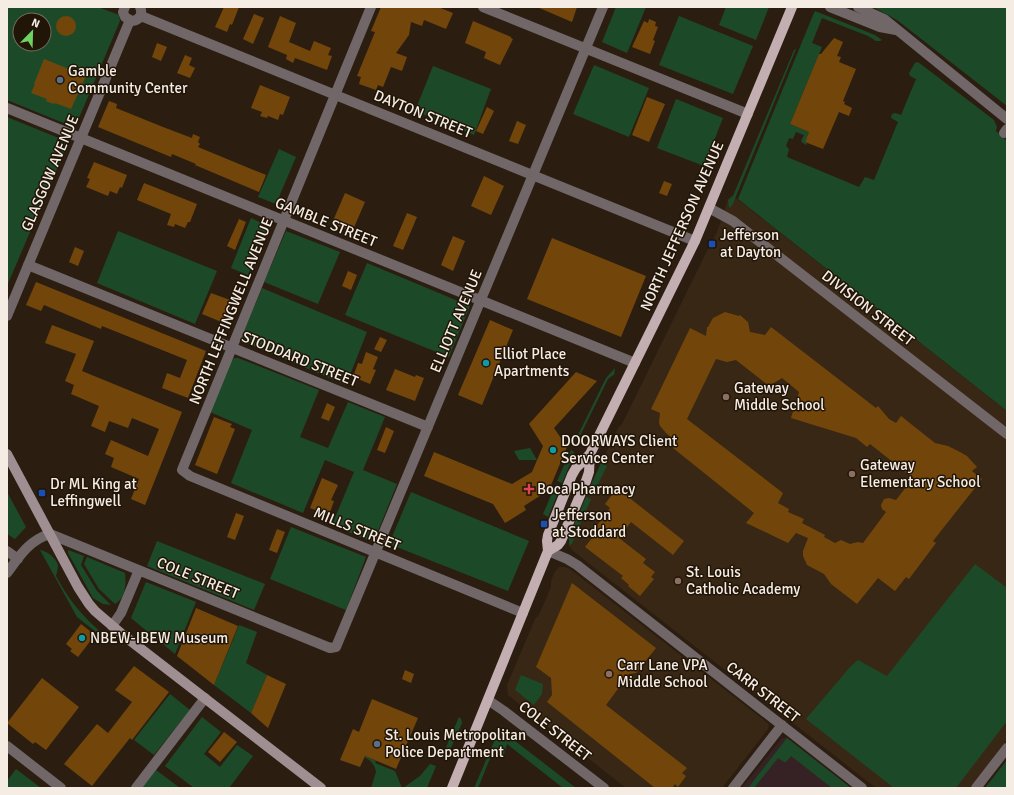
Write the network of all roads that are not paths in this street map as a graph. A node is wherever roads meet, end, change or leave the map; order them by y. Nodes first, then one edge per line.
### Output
1 (371, 7) edge
2 (483, 7) edge
3 (603, 7) edge
4 (792, 7) edge
5 (830, 7) edge
6 (858, 7) edge
7 (123, 8) edge
8 (140, 11) edge
9 (130, 20) junction
10 (896, 30) junction
11 (586, 49) junction
12 (336, 95) junction
13 (7, 108) edge
14 (748, 114) junction
15 (1007, 119) edge
16 (80, 138) junction
17 (533, 175) junction
18 (709, 208) junction
19 (284, 221) junction
20 (695, 240) junction
21 (28, 265) junction
22 (481, 301) junction
23 (7, 316) edge
24 (232, 347) junction
25 (635, 363) junction
26 (428, 427) junction
27 (1007, 434) edge
28 (7, 454) edge
29 (590, 454) junction
30 (182, 470) joint
31 (50, 534) junction
32 (7, 551) edge
33 (548, 551) junction
34 (376, 553) junction
35 (18, 560) junction
36 (139, 570) junction
37 (7, 573) edge
38 (523, 613) junction
39 (112, 626) junction
40 (336, 647) joint
41 (205, 698) junction
42 (488, 700) junction
43 (782, 725) junction
44 (7, 746) edge
45 (1007, 748) edge
46 (61, 788) edge
47 (136, 788) edge
48 (321, 788) edge
49 (452, 788) edge
50 (604, 788) edge
51 (733, 788) edge
52 (862, 788) edge
53 (976, 788) edge

1 - 12 street, NORTH LEFFINGWELL AVENUE
2 - 11 street
3 - 11 street, ELLIOTT AVENUE
4 - 14 main road, NORTH JEFFERSON AVENUE
5 - 10 street
6 - 10 street
7 - 9 street
8 - 9 street
8 - 12 street, DAYTON STREET
9 - 16 street, GLASGOW AVENUE
10 - 15 street
11 - 14 street
11 - 17 street, ELLIOTT AVENUE
12 - 17 street, DAYTON STREET
12 - 19 street, NORTH LEFFINGWELL AVENUE
13 - 16 street, GAMBLE STREET
14 - 18 main road, NORTH JEFFERSON AVENUE
16 - 19 street, GAMBLE STREET
16 - 21 street, GLASGOW AVENUE
17 - 20 street, DAYTON STREET
17 - 22 street, ELLIOTT AVENUE
18 - 20 main road, NORTH JEFFERSON AVENUE
18 - 27 street, DIVISION STREET
19 - 22 street, GAMBLE STREET
19 - 24 street, NORTH LEFFINGWELL AVENUE
20 - 25 main road, NORTH JEFFERSON AVENUE
21 - 23 street, GLASGOW AVENUE
21 - 24 street, STODDARD STREET
22 - 25 street, GAMBLE STREET
22 - 26 street, ELLIOTT AVENUE
24 - 26 street, STODDARD STREET
24 - 30 street, NORTH LEFFINGWELL AVENUE
25 - 29 main road, NORTH JEFFERSON AVENUE
26 - 34 street, ELLIOTT AVENUE
28 - 31 main road
29 - 33 main road, NORTH JEFFERSON AVENUE
29 - 33 main road, NORTH JEFFERSON AVENUE
30 - 34 street, MILLS STREET
31 - 35 street
31 - 36 street, COLE STREET
31 - 39 main road
32 - 35 street
33 - 38 main road, NORTH JEFFERSON AVENUE
33 - 43 street, CARR STREET
34 - 38 street, MILLS STREET
34 - 40 street, ELLIOTT AVENUE
35 - 37 street
36 - 39 street
36 - 40 street, COLE STREET
38 - 42 main road, NORTH JEFFERSON AVENUE
39 - 41 main road
41 - 47 street
41 - 48 main road
42 - 49 main road, NORTH JEFFERSON AVENUE
42 - 50 street, COLE STREET
43 - 51 street
43 - 52 street, CARR STREET
44 - 46 street
45 - 53 street

